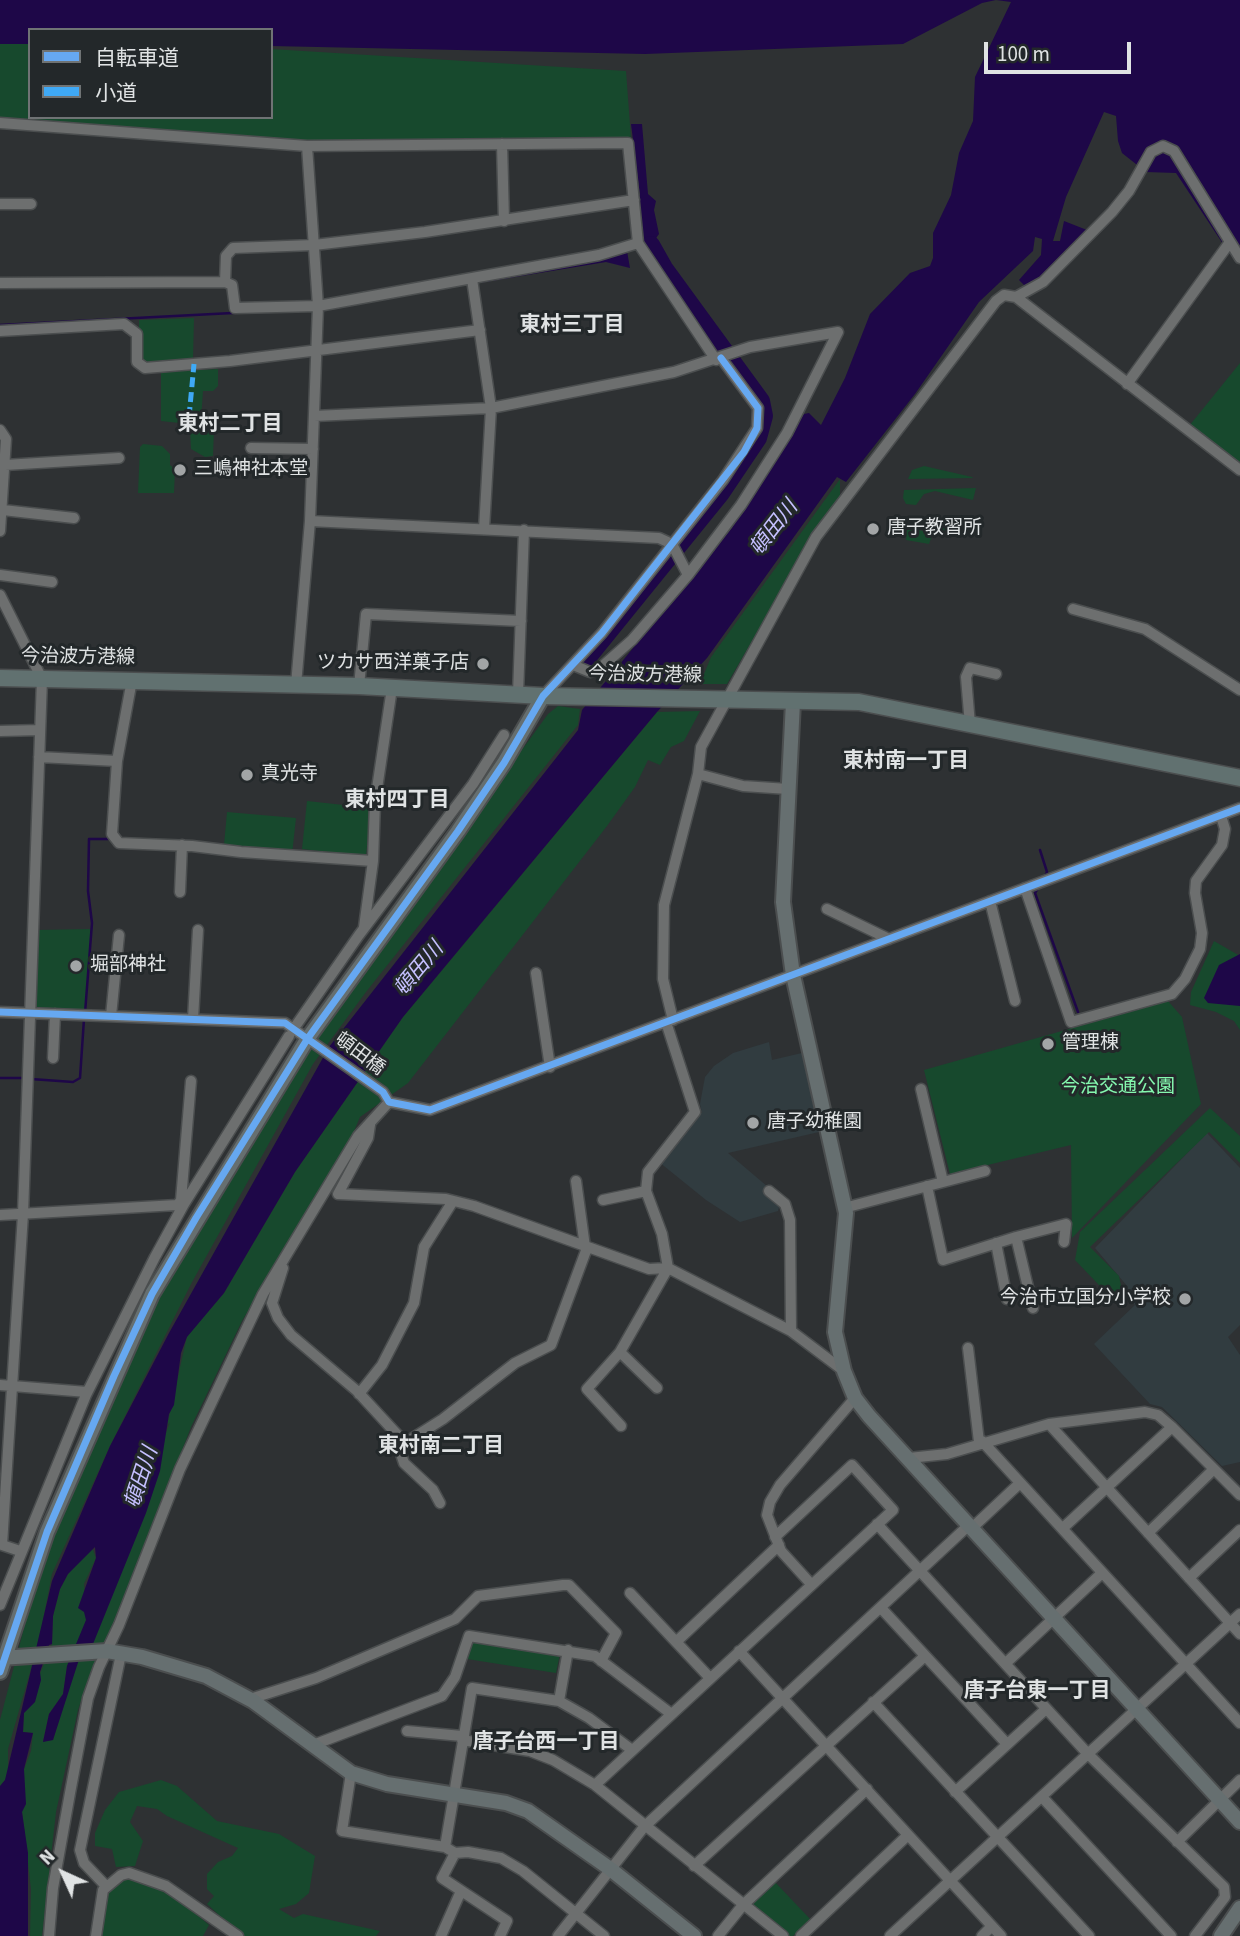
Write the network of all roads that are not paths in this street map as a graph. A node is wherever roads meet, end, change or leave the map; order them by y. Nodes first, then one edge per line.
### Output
1 (0, 124) edge
2 (502, 144) junction
3 (307, 146) junction
4 (634, 200) junction
5 (0, 204) edge
6 (31, 204) dead end
7 (505, 220) junction
8 (638, 243) junction
9 (1230, 243) junction
10 (314, 245) junction
11 (1240, 258) edge
12 (472, 279) junction
13 (225, 282) junction
14 (0, 283) edge
15 (1016, 297) junction
16 (318, 306) junction
17 (480, 330) junction
18 (0, 331) edge
19 (316, 350) junction
20 (718, 359) junction
21 (1127, 384) junction
22 (491, 408) junction
23 (314, 416) junction
24 (0, 430) edge
25 (251, 448) dead end
26 (313, 449) junction
27 (119, 458) dead end
28 (5, 465) junction
29 (1240, 470) edge
30 (3, 510) junction
31 (74, 518) dead end
32 (310, 521) junction
33 (484, 529) junction
34 (524, 530) junction
35 (0, 531) edge
36 (672, 544) junction
37 (0, 575) edge
38 (688, 575) junction
39 (52, 582) dead end
40 (0, 595) edge
41 (1073, 609) dead end
42 (521, 621) junction
43 (573, 664) junction
44 (996, 674) dead end
45 (0, 678) edge
46 (42, 678) junction
47 (132, 680) junction
48 (296, 685) junction
49 (359, 686) junction
50 (392, 688) junction
51 (1240, 690) edge
52 (518, 694) junction
53 (543, 696) junction
54 (726, 699) junction
55 (793, 702) junction
56 (971, 725) junction
57 (40, 730) junction
58 (0, 731) edge
59 (504, 735) dead end
60 (39, 757) junction
61 (117, 761) junction
62 (698, 774) junction
63 (1240, 777) edge
64 (789, 789) junction
65 (1240, 808) edge
66 (1221, 816) junction
67 (183, 845) junction
68 (373, 860) junction
69 (1025, 888) junction
70 (180, 892) dead end
71 (990, 901) junction
72 (827, 909) dead end
73 (364, 928) junction
74 (198, 930) dead end
75 (119, 935) dead end
76 (889, 939) junction
77 (536, 973) dead end
78 (793, 975) junction
79 (1015, 1001) dead end
80 (0, 1012) edge
81 (30, 1013) junction
82 (55, 1014) junction
83 (111, 1016) junction
84 (192, 1019) junction
85 (670, 1021) junction
86 (297, 1024) dead end
87 (289, 1036) dead end
88 (313, 1041) junction
89 (53, 1058) dead end
90 (550, 1067) junction
91 (191, 1081) dead end
92 (921, 1089) dead end
93 (386, 1097) junction
94 (370, 1124) junction
95 (985, 1171) dead end
96 (199, 1181) junction
97 (576, 1181) dead end
98 (943, 1182) junction
99 (927, 1186) junction
100 (646, 1191) junction
101 (769, 1191) dead end
102 (181, 1200) junction
103 (453, 1200) junction
104 (603, 1200) dead end
105 (844, 1208) junction
106 (23, 1214) junction
107 (0, 1215) edge
108 (1016, 1237) junction
109 (1064, 1242) dead end
110 (996, 1243) junction
111 (586, 1248) junction
112 (288, 1253) junction
113 (668, 1268) junction
114 (1007, 1299) dead end
115 (1033, 1308) dead end
116 (791, 1331) junction
117 (968, 1348) dead end
118 (620, 1352) junction
119 (844, 1371) junction
120 (0, 1384) edge
121 (12, 1385) junction
122 (657, 1388) dead end
123 (87, 1392) junction
124 (359, 1394) junction
125 (855, 1398) junction
126 (1049, 1424) junction
127 (621, 1426) dead end
128 (1172, 1427) junction
129 (981, 1442) junction
130 (405, 1443) junction
131 (909, 1458) junction
132 (1214, 1469) junction
133 (1020, 1483) junction
134 (1107, 1488) junction
135 (1240, 1496) edge
136 (440, 1503) dead end
137 (877, 1524) junction
138 (971, 1527) junction
139 (1063, 1528) junction
140 (1240, 1530) edge
141 (1148, 1533) junction
142 (777, 1541) junction
143 (20, 1551) junction
144 (920, 1572) junction
145 (1102, 1573) junction
146 (1189, 1578) junction
147 (811, 1584) junction
148 (630, 1593) dead end
149 (0, 1605) edge
150 (881, 1608) junction
151 (1240, 1614) edge
152 (1053, 1619) junction
153 (1230, 1623) junction
154 (1240, 1634) edge
155 (676, 1642) junction
156 (568, 1650) junction
157 (739, 1651) junction
158 (108, 1652) junction
159 (925, 1656) junction
160 (6, 1657) edge
161 (601, 1661) junction
162 (1186, 1662) junction
163 (1006, 1663) junction
164 (0, 1672) edge
165 (710, 1678) junction
166 (783, 1698) junction
167 (250, 1699) junction
168 (558, 1701) junction
169 (873, 1702) junction
170 (1046, 1709) junction
171 (1136, 1710) junction
172 (670, 1713) junction
173 (1240, 1723) edge
174 (407, 1731) dead end
175 (462, 1738) junction
176 (1007, 1744) junction
177 (313, 1745) junction
178 (825, 1745) junction
179 (632, 1750) junction
180 (1088, 1755) junction
181 (351, 1773) junction
182 (1240, 1780) edge
183 (596, 1785) junction
184 (867, 1789) junction
185 (955, 1793) junction
186 (454, 1794) junction
187 (1042, 1797) junction
188 (1219, 1799) junction
189 (1240, 1822) edge
190 (644, 1827) junction
191 (908, 1835) junction
192 (997, 1838) junction
193 (1177, 1842) junction
194 (445, 1847) junction
195 (455, 1853) junction
196 (694, 1866) junction
197 (610, 1868) junction
198 (951, 1880) junction
199 (106, 1886) junction
200 (461, 1891) junction
201 (1225, 1897) junction
202 (743, 1905) junction
203 (1239, 1912) edge
204 (575, 1913) junction
205 (992, 1926) junction
206 (558, 1935) edge
207 (49, 1936) edge
208 (96, 1936) edge
209 (238, 1936) edge
210 (441, 1936) edge
211 (500, 1936) edge
212 (604, 1936) edge
213 (694, 1936) edge
214 (718, 1936) edge
215 (783, 1936) edge
216 (801, 1936) edge
217 (890, 1936) edge
218 (982, 1936) edge
219 (1000, 1936) edge
220 (1088, 1936) edge
221 (1171, 1936) edge
222 (1195, 1936) edge
223 (1221, 1936) edge

1 - 3 street
2 - 3 street
2 - 4 street
2 - 7 street
3 - 10 street
4 - 7 street
4 - 8 street
5 - 6 street
7 - 10 street
8 - 12 street
8 - 20 street
9 - 11 street
9 - 15 street
9 - 21 street
10 - 13 street
10 - 16 street
12 - 16 street
12 - 17 street
13 - 14 street
13 - 16 street
15 - 21 street
15 - 54 street
16 - 19 street
17 - 19 street
17 - 22 street
18 - 19 street
19 - 23 street
20 - 22 street
20 - 36 street
20 - 38 street
21 - 29 street
22 - 23 street
22 - 33 street
23 - 26 street
24 - 28 street
25 - 26 street
26 - 32 street
27 - 28 street
28 - 30 street
30 - 31 street
30 - 35 street
32 - 33 street
32 - 48 street
33 - 34 street
34 - 36 street
34 - 42 street
36 - 38 street
36 - 43 street
37 - 39 street
38 - 43 street
40 - 46 street
41 - 51 street
42 - 49 street
42 - 52 street
43 - 53 street
44 - 56 street
45 - 46 main road, 今治波方港線
46 - 47 main road, 今治波方港線
46 - 57 street
47 - 48 main road, 今治波方港線
47 - 61 street
48 - 49 main road, 今治波方港線
49 - 50 main road, 今治波方港線
50 - 52 main road, 今治波方港線
50 - 68 street
52 - 53 main road, 今治波方港線
53 - 54 main road, 今治波方港線
53 - 88 street
54 - 55 main road, 今治波方港線
54 - 62 street
55 - 56 main road, 今治波方港線
55 - 64 street
56 - 63 main road, 今治波方港線
57 - 58 street
57 - 60 street
59 - 73 street
60 - 61 street
60 - 81 street
61 - 67 street
62 - 64 street
62 - 85 street
64 - 78 street
65 - 66 street
66 - 69 street
66 - 69 street
67 - 68 street
67 - 70 street
68 - 73 street
69 - 71 street
71 - 76 street
71 - 79 street
72 - 76 street
73 - 86 street
74 - 84 street
75 - 83 street
76 - 78 street
77 - 90 street
78 - 85 street
78 - 105 street
80 - 81 street, 頓田橋
81 - 82 street, 頓田橋
81 - 106 street
82 - 83 street, 頓田橋
82 - 89 street
83 - 84 street, 頓田橋
84 - 88 street, 頓田橋
85 - 90 street
85 - 100 street
87 - 96 street
88 - 93 street, 頓田橋
88 - 160 street
90 - 93 street
91 - 102 street
92 - 98 street
93 - 94 street
94 - 103 street
94 - 112 street
95 - 98 street
96 - 102 street
96 - 123 street
97 - 111 street
98 - 99 street
99 - 105 street
99 - 110 street
100 - 104 street
100 - 113 street
101 - 116 street
102 - 106 street
103 - 111 street
103 - 124 street
105 - 119 street
106 - 107 street
106 - 121 street
108 - 109 street
108 - 110 street
108 - 115 street
110 - 114 street
111 - 113 street
111 - 130 street
112 - 124 street
112 - 158 street
113 - 116 street
113 - 118 street
116 - 119 street
117 - 129 street
118 - 122 street
118 - 127 street
119 - 125 street
120 - 121 street
121 - 123 street
121 - 143 street
123 - 143 street
124 - 130 street
125 - 131 street
125 - 142 street
126 - 128 street
126 - 129 street
126 - 134 street
128 - 132 street
128 - 134 street
129 - 131 street
129 - 133 street
130 - 136 street
131 - 138 street
132 - 135 street
132 - 141 street
133 - 138 street
133 - 139 street
134 - 139 street
134 - 141 street
137 - 142 street
137 - 144 street
137 - 147 street
138 - 144 street
138 - 152 street
139 - 145 street
140 - 146 street
141 - 146 street
142 - 147 street
142 - 155 street
143 - 149 street
144 - 150 street
144 - 163 street
145 - 152 street
145 - 162 street
146 - 153 street
147 - 157 street
148 - 155 street
150 - 159 street
150 - 166 street
151 - 153 street
152 - 163 street
152 - 171 street
153 - 154 street
153 - 162 street
155 - 165 street
156 - 161 street
156 - 168 street
156 - 177 street
157 - 165 street
157 - 166 street
158 - 160 street
158 - 167 street
158 - 199 street
158 - 207 street
159 - 169 street
159 - 176 street
160 - 164 street
161 - 167 street
161 - 172 street
162 - 171 street
162 - 173 street
163 - 170 street
165 - 172 street
166 - 178 street
166 - 190 street
167 - 177 street
168 - 175 street
168 - 179 street
169 - 178 street
169 - 185 street
170 - 176 street
170 - 180 street
171 - 180 street
171 - 188 street
172 - 179 street
174 - 175 street
175 - 183 street
175 - 186 street
176 - 185 street
177 - 181 street
178 - 184 street
178 - 196 street
179 - 183 street
180 - 187 street
180 - 193 street
181 - 186 street
181 - 194 street
182 - 188 street
183 - 190 street
184 - 191 street
184 - 202 street
185 - 192 street
186 - 194 street
186 - 197 street
187 - 192 street
187 - 221 street
188 - 189 street
188 - 193 street
190 - 196 street
190 - 197 street
191 - 198 street
191 - 216 street
192 - 198 street
192 - 220 street
193 - 201 street
194 - 195 street
195 - 200 street
195 - 204 street
196 - 202 street
197 - 204 street
197 - 213 street
198 - 205 street
198 - 217 street
199 - 208 street
199 - 209 street
200 - 210 street
200 - 211 street
201 - 203 street
201 - 222 street
202 - 214 street
202 - 215 street
203 - 223 street
204 - 206 street
204 - 212 street
205 - 218 street
205 - 219 street

